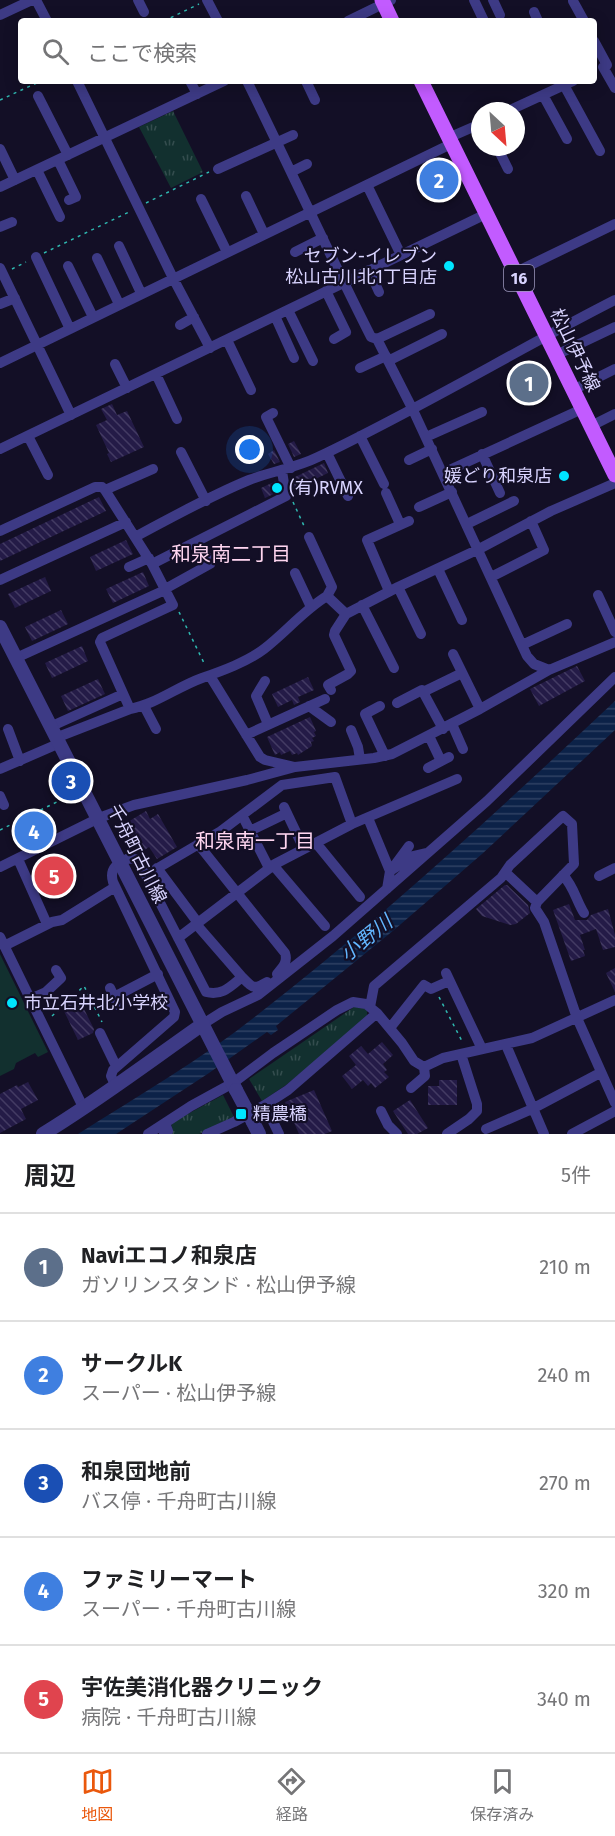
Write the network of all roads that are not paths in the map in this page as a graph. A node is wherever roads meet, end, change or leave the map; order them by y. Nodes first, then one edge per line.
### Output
1 (32, 0) edge
2 (36, 0) edge
3 (138, 0) edge
4 (474, 0) edge
5 (506, 0) edge
6 (209, 1) edge
7 (386, 1) edge
8 (496, 7) edge
9 (144, 12) dead end
10 (0, 15) edge
11 (45, 18) edge
12 (217, 18) edge
13 (354, 18) edge
14 (391, 18) edge
15 (483, 18) edge
16 (597, 47) edge
17 (605, 66) edge
18 (82, 84) edge
19 (192, 84) edge
20 (218, 84) edge
21 (248, 84) edge
22 (307, 84) edge
23 (422, 84) edge
24 (566, 84) edge
25 (568, 84) edge
26 (615, 88) edge
27 (197, 94) junction
28 (543, 95) junction
29 (38, 96) dead end
30 (315, 100) dead end
31 (525, 103) edge
32 (471, 129) edge
33 (293, 135) dead end
34 (105, 137) junction
35 (567, 139) dead end
36 (449, 141) junction
37 (277, 142) junction
38 (0, 149) edge
39 (600, 151) dead end
40 (502, 156) edge
41 (63, 157) junction
42 (307, 164) dead end
43 (218, 169) road end
44 (508, 169) dead end
45 (37, 170) junction
46 (291, 172) junction
47 (15, 180) junction
48 (367, 185) junction
49 (0, 187) edge
50 (246, 196) dead end
51 (201, 199) dead end
52 (69, 200) dead end
53 (311, 212) junction
54 (486, 214) junction
55 (60, 217) dead end
56 (12, 222) dead end
57 (615, 224) edge
58 (0, 227) edge
59 (264, 234) junction
60 (323, 238) junction
61 (119, 246) dead end
62 (227, 252) junction
63 (295, 252) dead end
64 (401, 255) junction
65 (36, 257) road end
66 (97, 258) dead end
67 (68, 266) dead end
68 (1, 270) edge
69 (369, 270) junction
70 (516, 272) junction
71 (173, 278) junction
72 (343, 283) junction
73 (326, 291) junction
74 (379, 292) dead end
75 (141, 293) junction
76 (15, 298) junction
77 (615, 300) edge
78 (0, 304) edge
79 (119, 304) junction
80 (288, 310) junction
81 (430, 314) dead end
82 (275, 316) junction
83 (93, 317) junction
84 (194, 317) junction
85 (180, 325) dead end
86 (615, 327) edge
87 (70, 328) junction
88 (442, 334) dead end
89 (546, 335) junction
90 (334, 339) dead end
91 (377, 339) junction
92 (227, 340) junction
93 (38, 345) junction
94 (210, 348) junction
95 (556, 355) junction
96 (294, 357) dead end
97 (387, 358) junction
98 (313, 361) dead end
99 (0, 363) edge
100 (364, 363) dead end
101 (115, 364) dead end
102 (615, 369) edge
103 (156, 374) junction
104 (251, 383) dead end
105 (127, 388) junction
106 (573, 390) junction
107 (582, 409) junction
108 (413, 410) junction
109 (482, 412) dead end
110 (273, 413) dead end
111 (615, 414) edge
112 (71, 415) junction
113 (177, 419) dead end
114 (591, 426) junction
115 (28, 436) junction
116 (360, 436) junction
117 (426, 437) junction
118 (0, 449) edge
119 (432, 449) junction
120 (181, 452) dead end
121 (327, 453) junction
122 (482, 454) junction
123 (409, 460) dead end
124 (153, 469) dead end
125 (286, 470) junction
126 (443, 472) junction
127 (614, 474) edge
128 (48, 475) dead end
129 (105, 490) junction
130 (452, 492) junction
131 (500, 493) dead end
132 (348, 496) dead end
133 (206, 501) junction
134 (514, 501) dead end
135 (420, 507) dead end
136 (531, 521) junction
137 (126, 522) junction
138 (467, 524) junction
139 (0, 531) edge
140 (135, 537) junction
141 (309, 537) road end
142 (478, 549) junction
143 (207, 557) dead end
144 (151, 561) junction
145 (129, 567) dead end
146 (438, 568) junction
147 (295, 573) dead end
148 (491, 577) junction
149 (0, 580) edge
150 (165, 589) junction
151 (393, 589) junction
152 (598, 595) dead end
153 (327, 596) junction
154 (362, 605) junction
155 (311, 607) junction
156 (346, 614) junction
157 (462, 620) dead end
158 (95, 622) junction
159 (567, 624) dead end
160 (0, 627) edge
161 (615, 632) edge
162 (421, 634) dead end
163 (102, 638) junction
164 (615, 642) edge
165 (522, 645) junction
166 (453, 654) dead end
167 (16, 658) junction
168 (394, 668) dead end
169 (549, 670) junction
170 (462, 673) junction
171 (210, 676) junction
172 (615, 677) edge
173 (265, 681) dead end
174 (423, 692) junction
175 (123, 694) junction
176 (397, 703) dead end
177 (144, 706) junction
178 (309, 706) junction
179 (380, 706) dead end
180 (130, 709) junction
181 (480, 709) junction
182 (331, 722) dead end
183 (268, 724) junction
184 (447, 727) junction
185 (8, 729) dead end
186 (156, 729) dead end
187 (351, 730) dead end
188 (246, 735) junction
189 (57, 736) junction
190 (429, 736) junction
191 (463, 749) dead end
192 (385, 756) junction
193 (360, 759) junction
194 (20, 760) junction
195 (300, 766) junction
196 (428, 768) dead end
197 (0, 769) edge
198 (457, 780) dead end
199 (287, 784) junction
200 (242, 815) junction
201 (99, 818) junction
202 (368, 818) junction
203 (352, 824) junction
204 (250, 831) junction
205 (316, 843) junction
206 (198, 844) junction
207 (409, 846) dead end
208 (304, 849) junction
209 (428, 853) junction
210 (18, 858) junction
211 (122, 862) junction
212 (0, 867) edge
213 (271, 867) junction
214 (157, 868) junction
215 (615, 868) edge
216 (390, 871) junction
217 (506, 873) junction
218 (146, 875) junction
219 (563, 875) junction
220 (599, 876) dead end
221 (115, 888) junction
222 (387, 889) junction
223 (236, 894) junction
224 (360, 897) dead end
225 (537, 902) junction
226 (584, 914) dead end
227 (197, 923) junction
228 (47, 924) junction
229 (325, 926) dead end
230 (178, 938) junction
231 (2, 942) edge
232 (56, 970) dead end
233 (158, 974) junction
234 (242, 977) junction
235 (277, 978) junction
236 (114, 996) dead end
237 (30, 999) junction
238 (615, 1000) edge
239 (373, 1010) junction
240 (577, 1017) junction
241 (101, 1028) road end
242 (390, 1028) junction
243 (206, 1029) junction
244 (506, 1045) junction
245 (482, 1049) junction
246 (465, 1053) junction
247 (116, 1066) junction
248 (424, 1067) junction
249 (600, 1073) junction
250 (233, 1083) junction
251 (116, 1087) junction
252 (411, 1088) dead end
253 (615, 1103) edge
254 (265, 1105) junction
255 (84, 1108) junction
256 (532, 1109) junction
257 (381, 1111) dead end
258 (477, 1111) junction
259 (615, 1111) edge
260 (234, 1122) junction
261 (164, 1128) edge
262 (256, 1128) edge
263 (487, 1132) edge
264 (44, 1134) edge
265 (148, 1134) edge
266 (207, 1134) edge
267 (240, 1134) edge
268 (279, 1134) edge
269 (397, 1134) edge
270 (447, 1134) edge
271 (544, 1134) edge
272 (572, 1134) edge

1 - 10 street
2 - 11 street
3 - 9 street
4 - 15 street
5 - 8 street
6 - 12 street
7 - 13 street
7 - 14 main road
16 - 17 street
17 - 26 street
18 - 34 street
19 - 27 street
20 - 27 street
21 - 37 street
22 - 30 street
23 - 36 main road, 松山伊予線 / 16
24 - 28 street
25 - 39 street
27 - 34 street
28 - 31 street
28 - 35 street
29 - 41 street
32 - 36 street
33 - 37 street
34 - 41 street
34 - 71 street
36 - 48 street
36 - 54 main road, 松山伊予線 / 16
37 - 43 street
37 - 46 street
38 - 47 street
40 - 44 street
41 - 45 street
41 - 52 street
42 - 46 street
45 - 47 street
45 - 55 street
46 - 53 street
47 - 49 street
48 - 53 street
48 - 64 street
50 - 59 street
51 - 62 street
53 - 59 street
53 - 60 street
54 - 64 street
54 - 70 main road, 松山伊予線 / 16
56 - 58 street
57 - 70 street
59 - 62 street
60 - 63 street
60 - 72 street
61 - 75 street
62 - 71 street
64 - 69 street
65 - 87 street
66 - 79 street
67 - 83 street
68 - 76 street
69 - 72 street
69 - 74 street
70 - 89 main road, 松山伊予線 / 16
71 - 75 street
71 - 84 street
72 - 73 street
72 - 91 street
73 - 80 street
73 - 90 street
75 - 79 street
76 - 78 street
76 - 93 street
77 - 89 street
79 - 83 street
80 - 82 street
80 - 98 street
81 - 91 street
82 - 92 street
82 - 96 street
83 - 87 street
84 - 85 street
84 - 94 street
86 - 95 street
87 - 93 street
88 - 97 street
89 - 95 main road, 松山伊予線 / 16
89 - 108 street
91 - 97 street
92 - 94 street
92 - 104 street
93 - 99 street
93 - 112 street
94 - 103 street
95 - 106 main road, 松山伊予線 / 16
97 - 100 street
97 - 108 street
101 - 105 street
102 - 106 street
103 - 105 street
103 - 113 street
105 - 112 street
106 - 107 main road, 松山伊予線 / 16
107 - 114 main road, 松山伊予線 / 16
107 - 122 street
108 - 116 street
108 - 117 street
109 - 117 street
110 - 125 street
111 - 114 street
112 - 115 street
114 - 127 main road, 松山伊予線 / 16
115 - 118 street
115 - 128 street
116 - 121 street
116 - 151 street
117 - 119 street
119 - 123 street
119 - 126 street
120 - 133 street
121 - 125 street
121 - 132 street
122 - 126 street
122 - 131 street
124 - 129 street
125 - 133 street
125 - 144 street
126 - 130 street
127 - 136 street
129 - 137 street
129 - 139 street
130 - 135 street
130 - 138 street
133 - 140 street
134 - 138 street
136 - 142 street
136 - 148 street
137 - 140 street
137 - 149 street
138 - 142 street
140 - 144 street
141 - 153 street
142 - 146 street
142 - 148 street
143 - 150 street
144 - 145 street
144 - 150 street
146 - 151 street
146 - 157 street
147 - 155 street
148 - 165 street
150 - 158 street
150 - 163 street
151 - 154 street
151 - 162 street
152 - 161 street
153 - 155 street
153 - 156 street
154 - 156 street
154 - 168 street
155 - 171 street
156 - 178 street
158 - 163 street
158 - 167 street
159 - 165 street
160 - 167 street, 千舟町古川線
163 - 175 street
164 - 169 street
165 - 169 street
166 - 170 street
167 - 189 street, 千舟町古川線
169 - 181 street
170 - 174 street
170 - 181 street
171 - 177 street
171 - 188 street
172 - 209 street
173 - 183 street
174 - 176 street
174 - 184 street
175 - 180 street
175 - 189 street
177 - 180 street
177 - 186 street
178 - 182 street
178 - 183 street
179 - 192 street
180 - 189 street
181 - 184 street
183 - 188 street
184 - 190 street
184 - 191 street
185 - 194 street
187 - 193 street
188 - 195 street
189 - 194 street
189 - 201 street, 千舟町古川線
190 - 192 street
190 - 196 street
192 - 193 street
193 - 195 street
194 - 197 street
195 - 199 street
195 - 201 street
198 - 202 street
199 - 200 street
199 - 203 street
200 - 204 street
200 - 206 street
201 - 210 street
201 - 211 street, 千舟町古川線
202 - 203 street
202 - 216 street
203 - 205 street
204 - 208 street
204 - 213 street
205 - 208 street
205 - 224 street
206 - 214 street
206 - 223 street
207 - 216 street
208 - 213 street
209 - 216 street
209 - 222 street
210 - 212 street
210 - 228 street
211 - 218 street
211 - 221 street
211 - 243 street, 千舟町古川線
213 - 223 street
213 - 229 street
214 - 218 street
214 - 227 street
215 - 220 street
216 - 222 street
217 - 219 street
217 - 225 street
217 - 239 street
218 - 230 street
219 - 225 street
219 - 226 street
221 - 228 street
221 - 233 street
222 - 235 street
223 - 227 street
223 - 235 street
225 - 240 street
227 - 230 street
227 - 234 street
228 - 231 street
230 - 234 street
231 - 237 street
232 - 237 street
233 - 236 street
233 - 247 street
234 - 235 street
235 - 243 street
237 - 255 street
238 - 240 street
239 - 242 street
239 - 250 street
239 - 254 street
240 - 244 street
240 - 249 street
241 - 247 street
242 - 245 street
242 - 248 street
243 - 250 street
243 - 251 street
244 - 245 street
244 - 256 street
245 - 246 street
246 - 248 street
246 - 258 street
247 - 251 street
248 - 252 street
249 - 253 street
249 - 256 street
250 - 261 street
250 - 262 street, bridge
251 - 255 street
254 - 260 street
254 - 268 street
255 - 264 street
256 - 263 street
256 - 271 street
257 - 269 street
258 - 263 street
258 - 270 street
259 - 272 street
260 - 266 street
260 - 267 street
261 - 265 street

